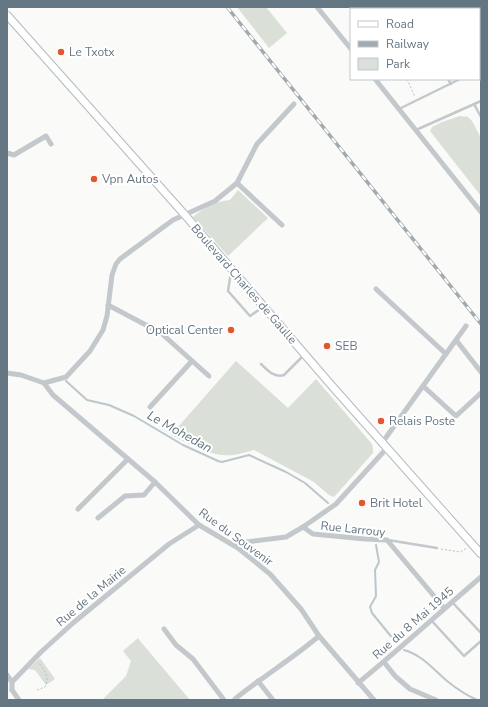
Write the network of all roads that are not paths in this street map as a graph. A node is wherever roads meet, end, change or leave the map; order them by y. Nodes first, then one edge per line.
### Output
1 (318, 7) edge
2 (7, 15) edge
3 (350, 48) edge
4 (376, 80) edge
5 (449, 80) edge
6 (458, 80) edge
7 (451, 84) junction
8 (481, 101) edge
9 (294, 104) dead end
10 (474, 104) junction
11 (399, 109) junction
12 (481, 117) edge
13 (416, 130) junction
14 (51, 144) dead end
15 (7, 153) edge
16 (237, 183) junction
17 (481, 212) edge
18 (185, 215) junction
19 (282, 225) dead end
20 (232, 269) junction
21 (376, 288) dead end
22 (108, 306) junction
23 (263, 307) junction
24 (466, 326) dead end
25 (456, 340) junction
26 (304, 354) junction
27 (446, 354) junction
28 (192, 361) junction
29 (261, 364) dead end
30 (481, 372) edge
31 (7, 373) edge
32 (210, 376) dead end
33 (44, 383) junction
34 (423, 386) junction
35 (481, 393) edge
36 (150, 407) dead end
37 (385, 445) junction
38 (128, 459) junction
39 (155, 482) junction
40 (78, 510) dead end
41 (98, 518) dead end
42 (199, 525) junction
43 (303, 527) junction
44 (387, 540) junction
45 (231, 544) junction
46 (472, 545) junction
47 (481, 546) edge
48 (437, 548) road end
49 (481, 554) edge
50 (481, 577) edge
51 (452, 602) junction
52 (444, 608) junction
53 (430, 620) junction
54 (164, 628) dead end
55 (481, 633) edge
56 (319, 636) junction
57 (481, 641) edge
58 (384, 662) junction
59 (7, 675) edge
60 (258, 681) junction
61 (12, 682) junction
62 (358, 683) junction
63 (10, 691) edge
64 (19, 700) edge
65 (224, 700) edge
66 (234, 700) edge
67 (273, 700) edge
68 (374, 700) edge
69 (436, 700) edge

1 - 3 street
2 - 18 main road, Boulevard Charles de Gaulle
4 - 11 street
5 - 7 lane
6 - 7 lane
7 - 11 lane
8 - 10 lane
9 - 16 street
10 - 12 lane
10 - 13 lane
11 - 13 street
13 - 17 street
14 - 15 street
16 - 18 street
16 - 19 street
18 - 20 main road, Boulevard Charles de Gaulle
18 - 22 street
20 - 23 main road, Boulevard Charles de Gaulle
20 - 23 lane
21 - 27 street
22 - 28 street
22 - 33 street
23 - 26 main road, Boulevard Charles de Gaulle
24 - 25 street
25 - 27 street
25 - 30 street
26 - 29 lane
26 - 37 main road, Boulevard Charles de Gaulle
27 - 34 street
28 - 32 street
28 - 36 street
31 - 33 street, Rue du Souvenir
33 - 38 street, Rue du Souvenir
34 - 35 street
34 - 37 street
37 - 43 street
37 - 46 main road, Boulevard Charles de Gaulle
38 - 39 street, Rue du Souvenir
38 - 40 street
39 - 41 street
39 - 42 street, Rue du Souvenir
42 - 45 street, Rue du Souvenir
42 - 61 street, Rue de la Mairie
43 - 44 street, Rue Larrouy
43 - 45 street
44 - 48 lane
44 - 52 street, Rue Larrouy
45 - 56 street, Rue du Souvenir
46 - 47 main road
46 - 49 main road, Boulevard Charles de Gaulle
50 - 51 street, Rue du 8 Mai 1945
51 - 52 street, Rue du 8 Mai 1945
51 - 55 lane
52 - 53 street, Rue du 8 Mai 1945
53 - 57 lane
53 - 58 street, Rue du 8 Mai 1945
54 - 65 street
56 - 60 street
56 - 62 street, Rue du Souvenir
58 - 62 street, Rue du 8 Mai 1945
58 - 69 street
59 - 61 street
60 - 66 street
60 - 67 street
61 - 63 street
62 - 68 street, Rue du Souvenir
63 - 64 street

